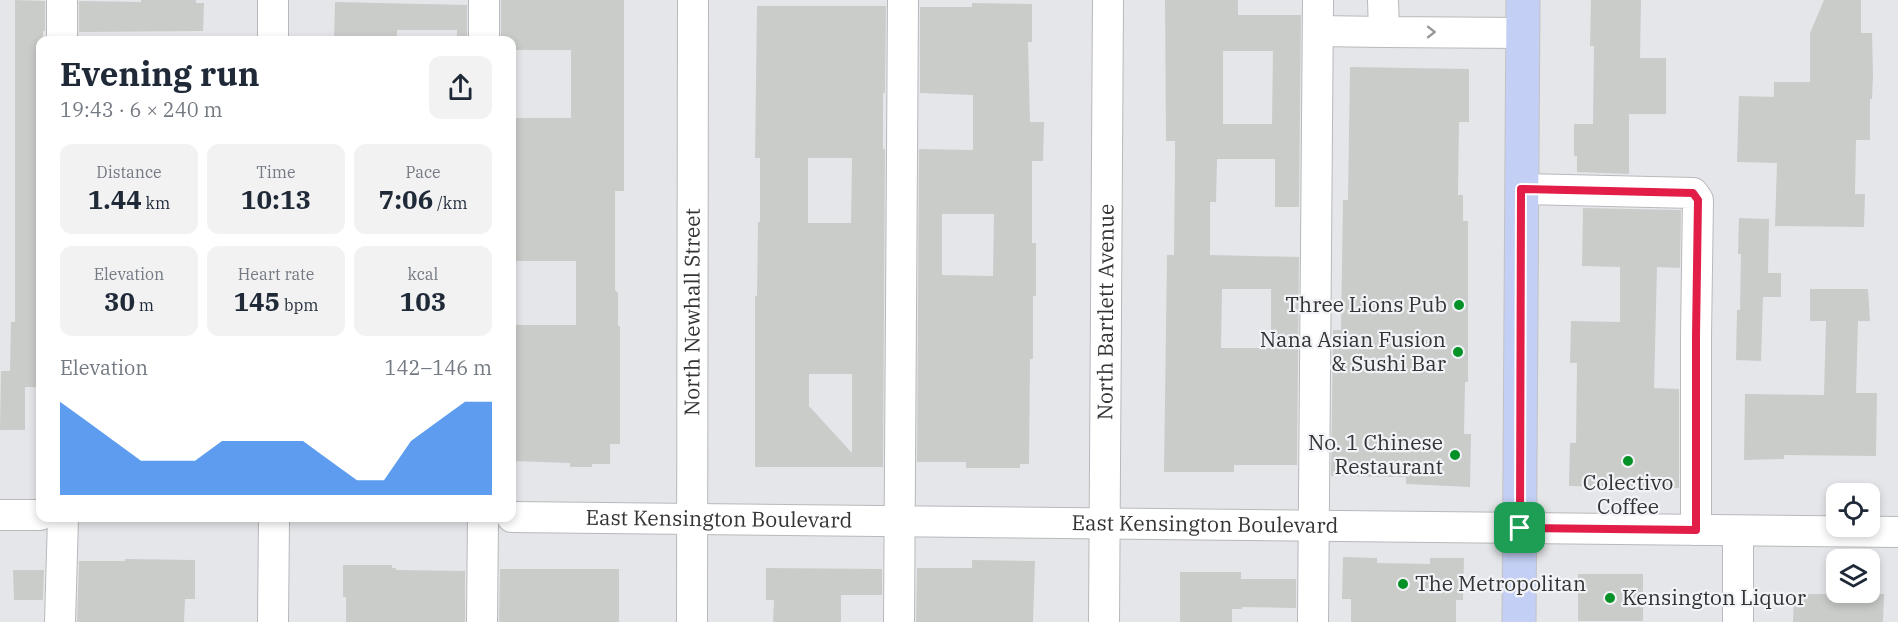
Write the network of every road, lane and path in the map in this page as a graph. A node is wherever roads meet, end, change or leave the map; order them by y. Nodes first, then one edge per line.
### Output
1 (62, 0) edge
2 (273, 0) edge
3 (484, 0) edge
4 (693, 0) edge
5 (903, 0) edge
6 (1108, 0) edge
7 (1318, 0) edge
8 (1383, 0) edge
9 (1523, 0) edge
10 (1318, 31) junction
11 (1384, 32) junction
12 (1523, 33) junction
13 (62, 36) edge
14 (273, 36) edge
15 (484, 36) edge
16 (1521, 189) junction
17 (0, 515) edge
18 (36, 515) edge
19 (516, 517) edge
20 (691, 520) junction
21 (900, 521) junction
22 (63, 522) edge
23 (274, 522) edge
24 (483, 522) edge
25 (1105, 522) junction
26 (1314, 526) junction
27 (1520, 528) junction
28 (1696, 530) junction
29 (1738, 531) junction
30 (1898, 532) edge
31 (60, 622) edge
32 (273, 622) edge
33 (482, 622) edge
34 (692, 622) edge
35 (899, 622) edge
36 (1104, 622) edge
37 (1313, 622) edge
38 (1519, 622) edge
39 (1738, 622) edge

1 - 13 street
2 - 14 street
3 - 15 street
4 - 20 street, North Newhall Street
5 - 21 street
6 - 25 street, North Bartlett Avenue
7 - 10 street
8 - 11 street
9 - 12 main road
10 - 11 street
10 - 26 street
11 -> 12 street
12 - 16 main road
16 - 27 main road
16 - 28 street
17 - 18 street
19 - 20 street, East Kensington Boulevard
20 - 21 street, East Kensington Boulevard
20 - 34 street, North Newhall Street
21 - 25 street, East Kensington Boulevard
21 - 35 street
22 - 31 street
23 - 32 street
24 - 33 street
25 - 26 street, East Kensington Boulevard
25 - 36 street, North Bartlett Avenue
26 - 27 street, East Kensington Boulevard
26 - 37 street
27 - 28 street, East Kensington Boulevard
27 - 38 main road
28 - 29 street, East Kensington Boulevard
29 - 30 street, East Kensington Boulevard
29 - 39 street

